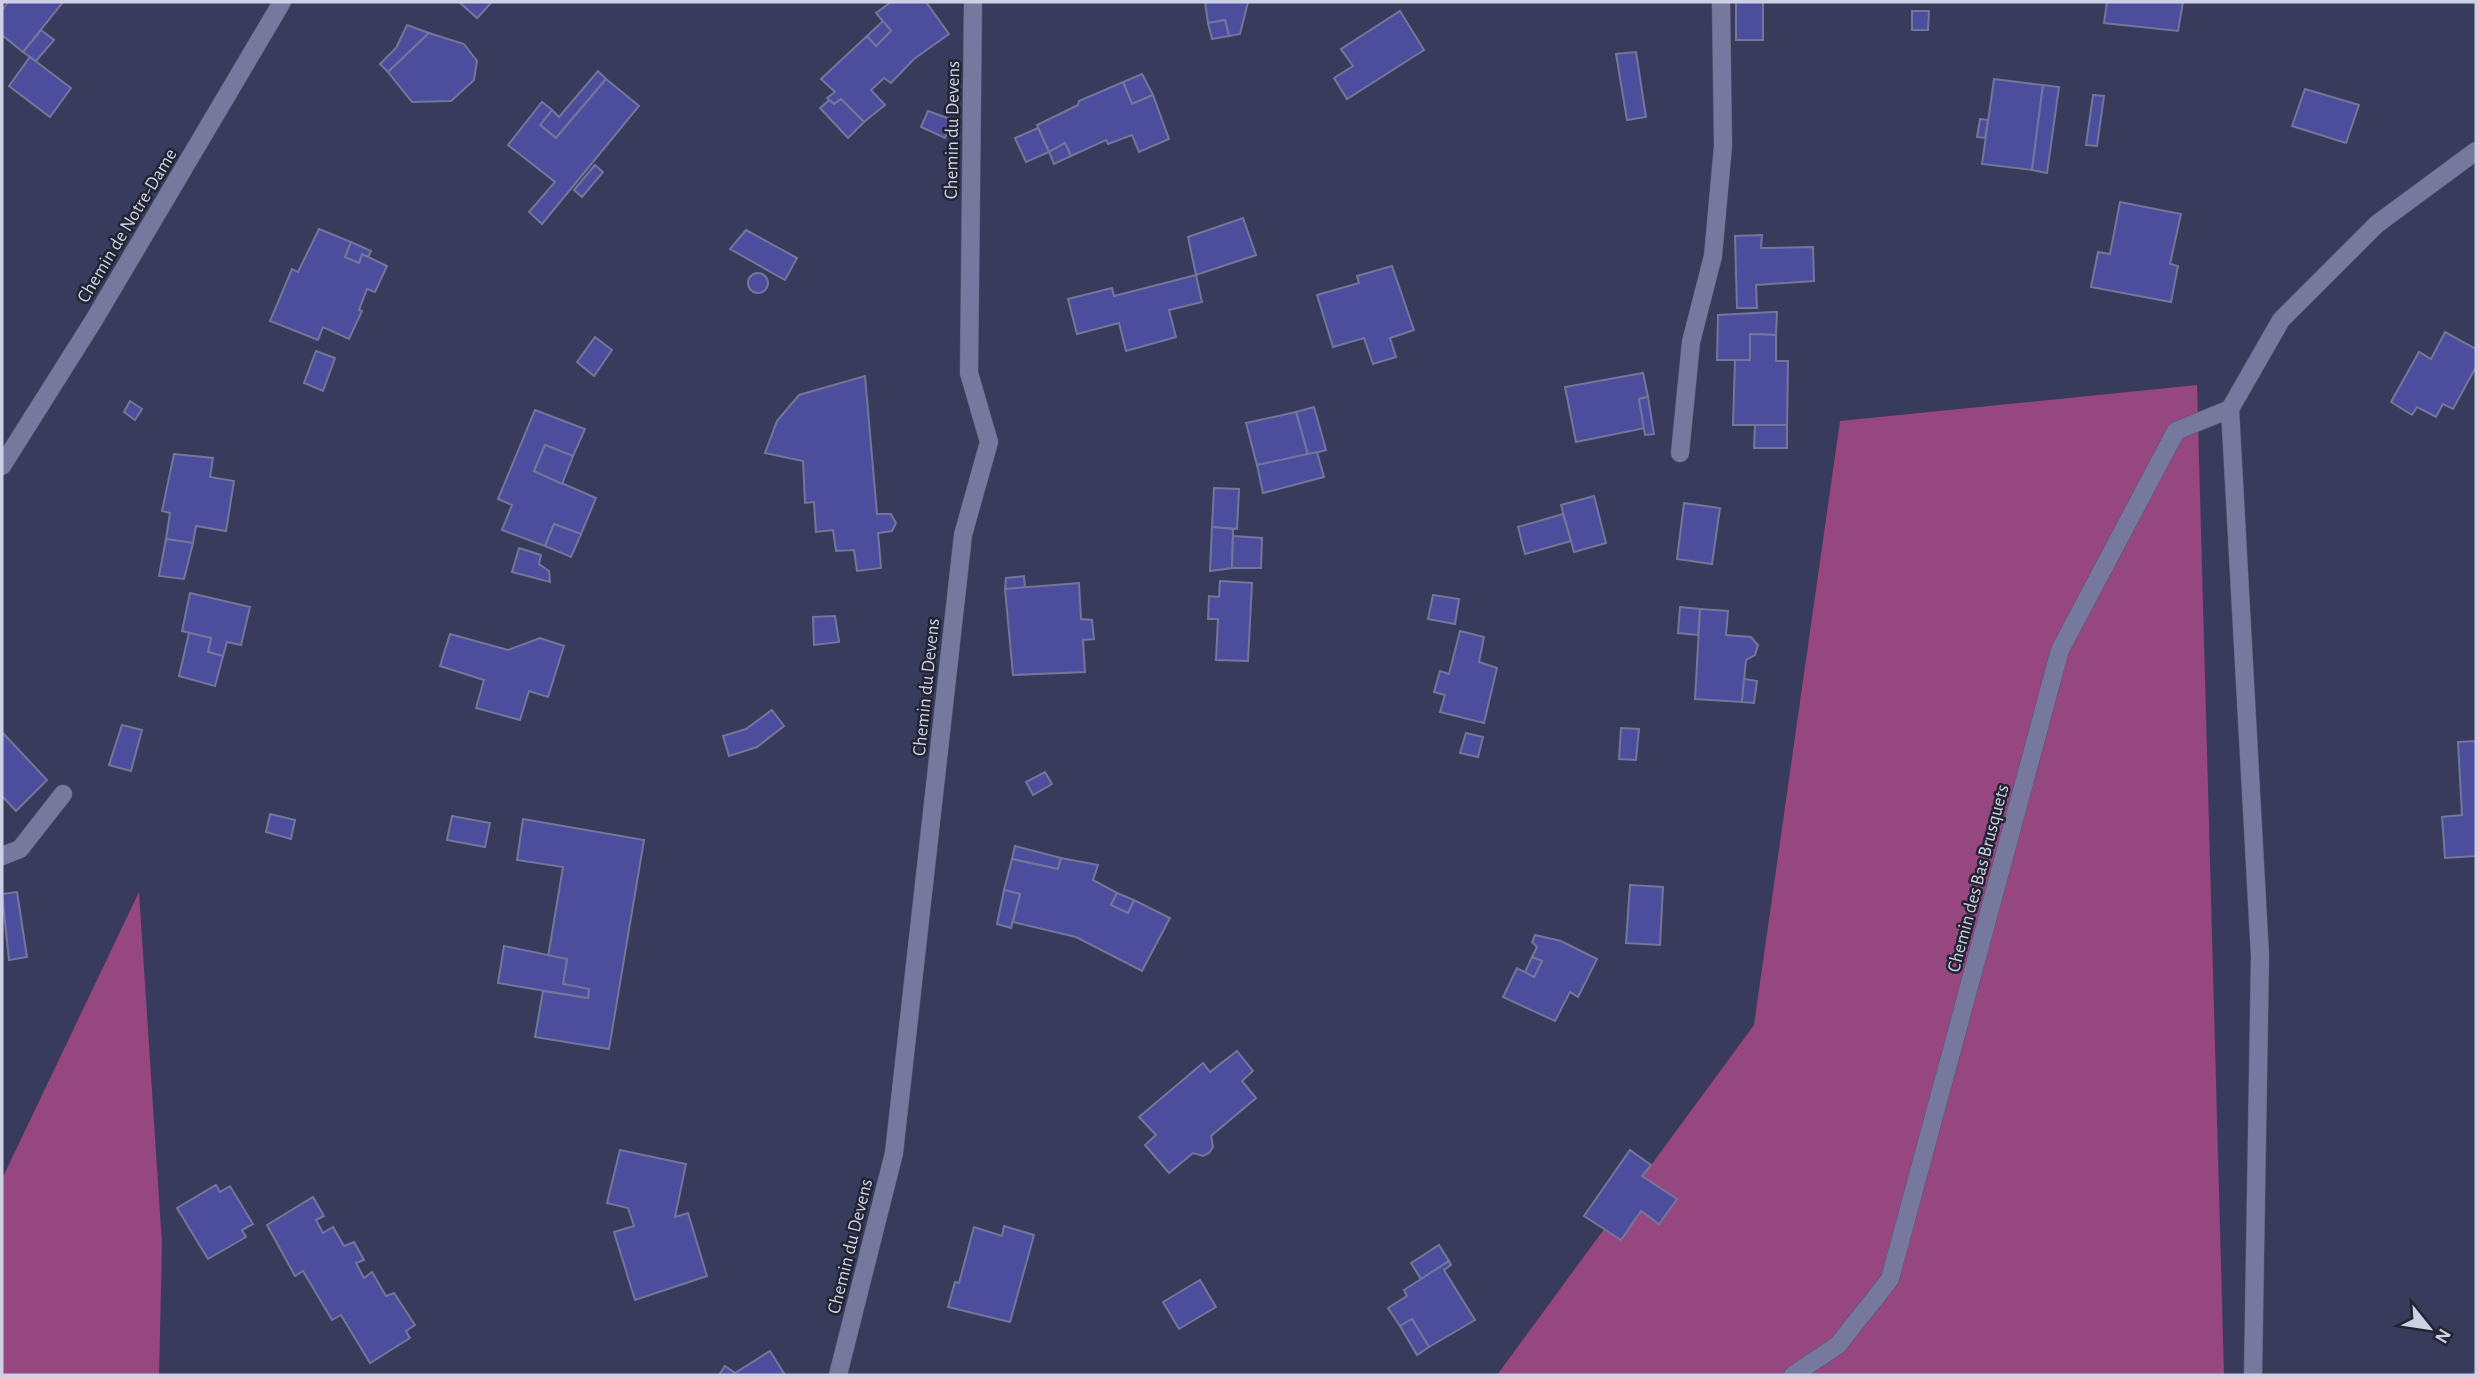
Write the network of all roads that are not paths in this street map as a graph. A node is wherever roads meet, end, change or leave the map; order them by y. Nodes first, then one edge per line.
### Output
1 (282, 2) edge
2 (973, 2) edge
3 (1721, 2) edge
4 (2476, 152) edge
5 (2230, 409) junction
6 (1680, 453) dead end
7 (2, 466) edge
8 (63, 794) dead end
9 (2, 856) edge
10 (838, 1375) edge
11 (1793, 1375) edge
12 (2253, 1375) edge

1 - 7 street, Chemin de Notre-Dame
2 - 10 street, Chemin du Devens
3 - 6 street
4 - 5 street
5 - 11 street, Chemin des Bas Brusquets
5 - 12 street
8 - 9 street

